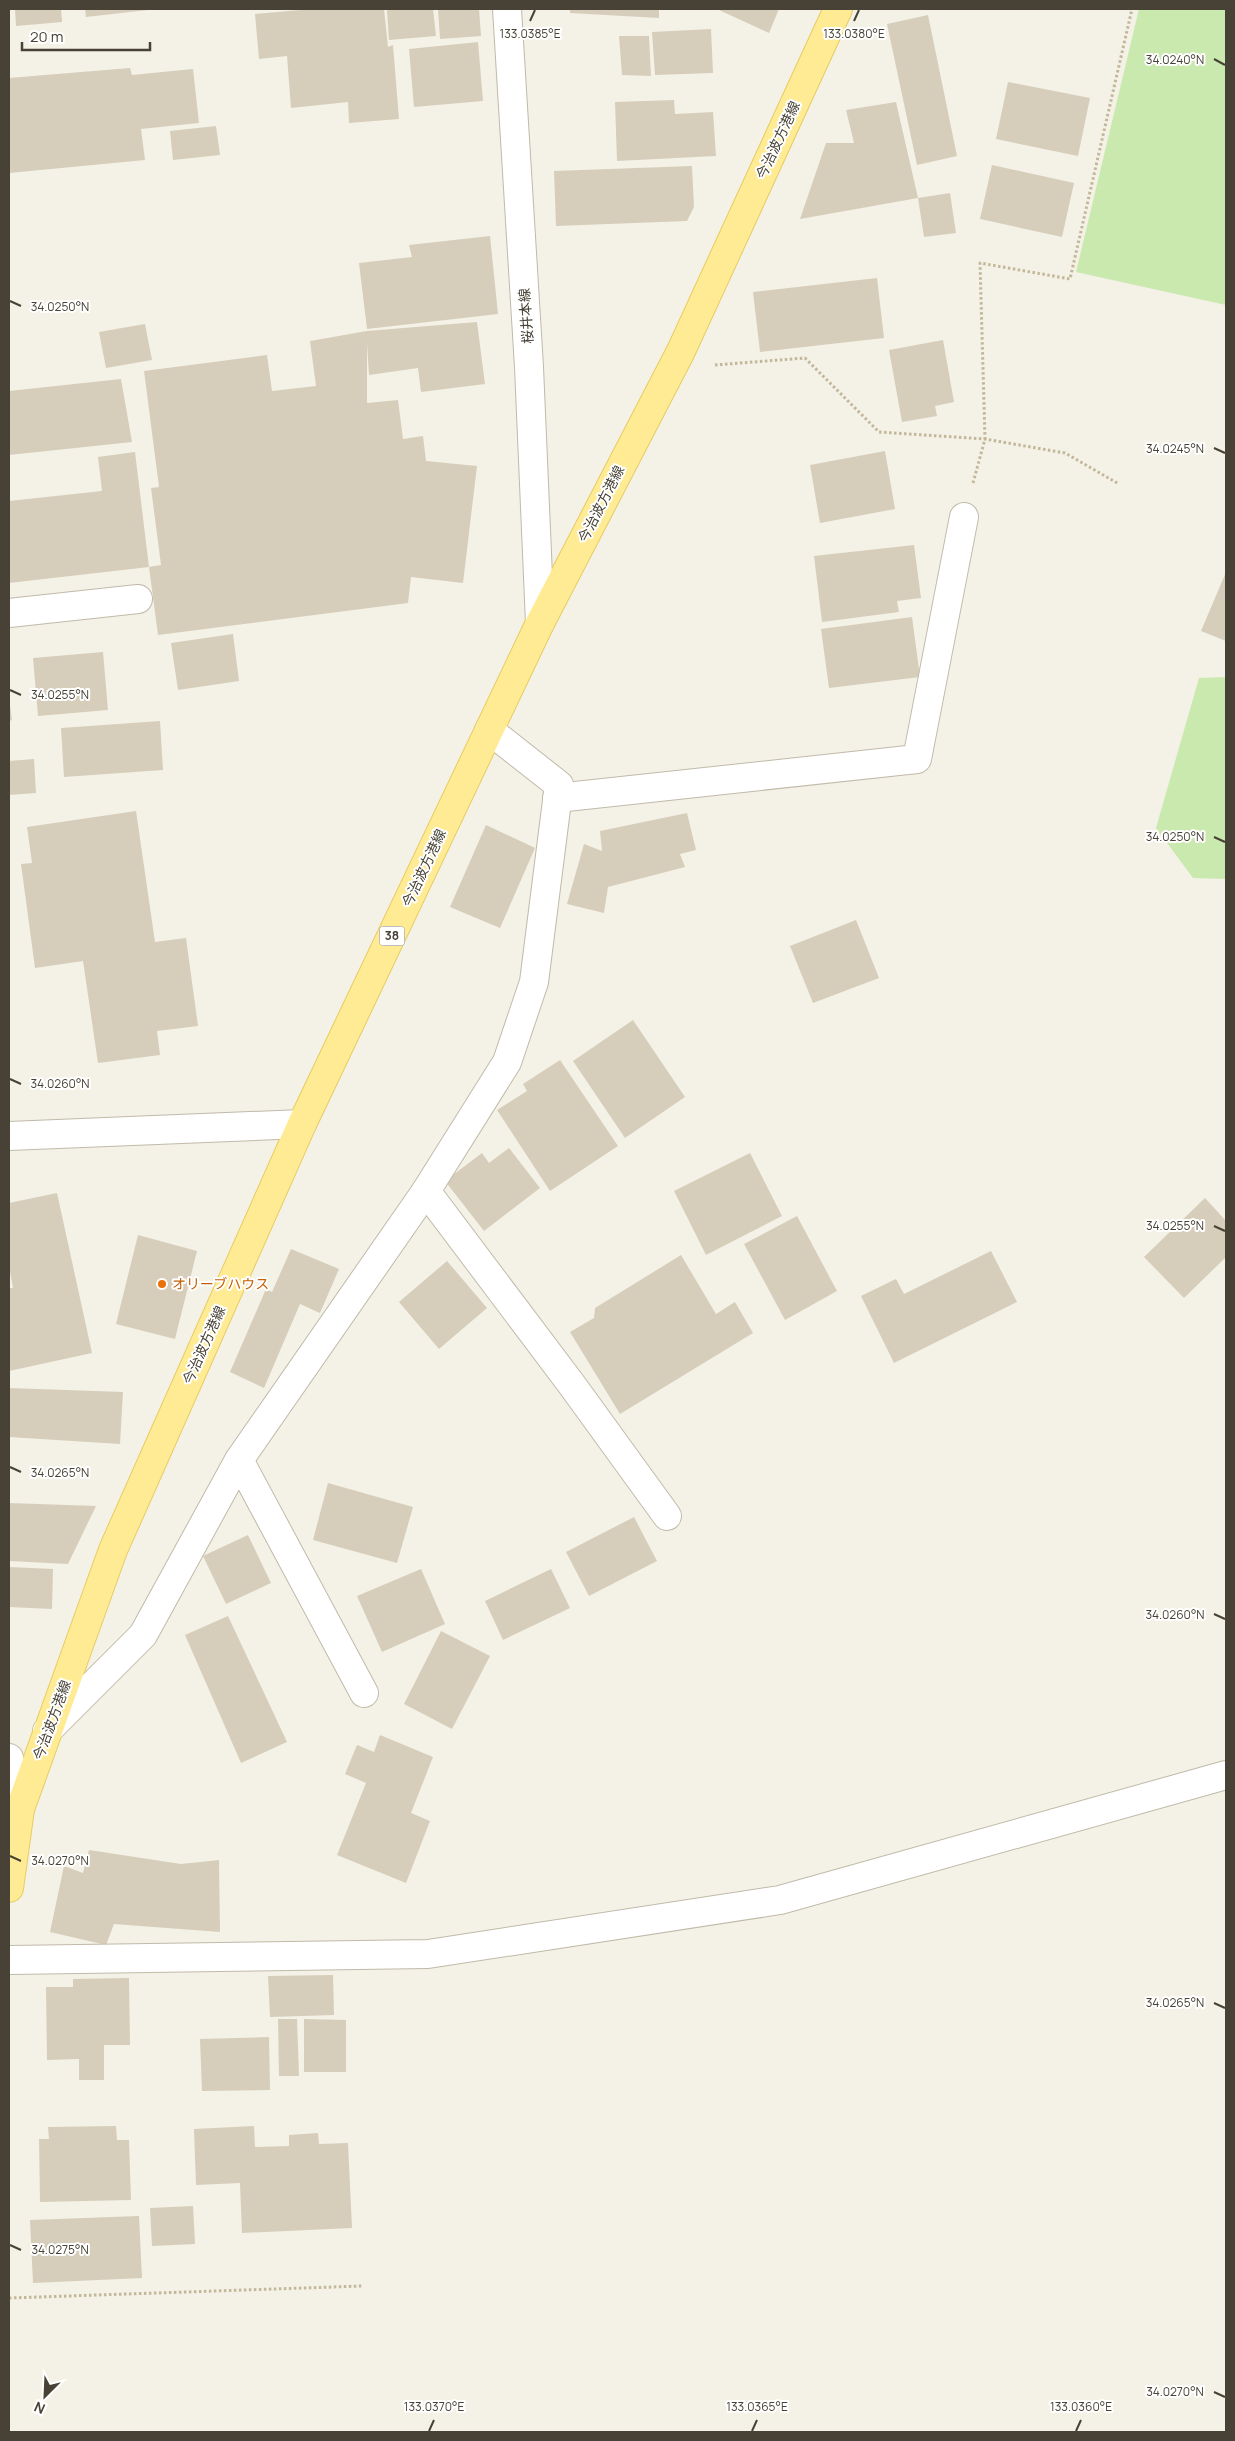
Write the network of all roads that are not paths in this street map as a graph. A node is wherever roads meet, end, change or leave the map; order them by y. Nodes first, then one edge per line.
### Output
1 (507, 9) edge
2 (838, 9) edge
3 (964, 518) road end
4 (138, 599) dead end
5 (9, 613) edge
6 (540, 623) junction
7 (489, 730) junction
8 (557, 798) junction
9 (302, 1124) junction
10 (9, 1136) edge
11 (426, 1191) junction
12 (239, 1460) junction
13 (667, 1516) dead end
14 (364, 1693) dead end
15 (48, 1731) junction
16 (9, 1758) edge
17 (1226, 1776) edge
18 (20, 1809) junction
19 (9, 1888) edge
20 (9, 1960) edge

1 - 6 street, 桜井本線
2 - 6 main road, 今治波方港線 / 38
3 - 8 street
4 - 5 street
6 - 7 main road, 今治波方港線 / 38
7 - 8 street
7 - 9 main road, 今治波方港線 / 38
8 - 11 street
9 - 10 street
9 - 15 main road, 今治波方港線 / 38
11 - 12 street
11 - 13 street
12 - 14 street
12 - 15 street
15 - 18 main road, 今治波方港線 / 38
16 - 18 street
17 - 20 street
18 - 19 main road, 今治波方港線 / 38

